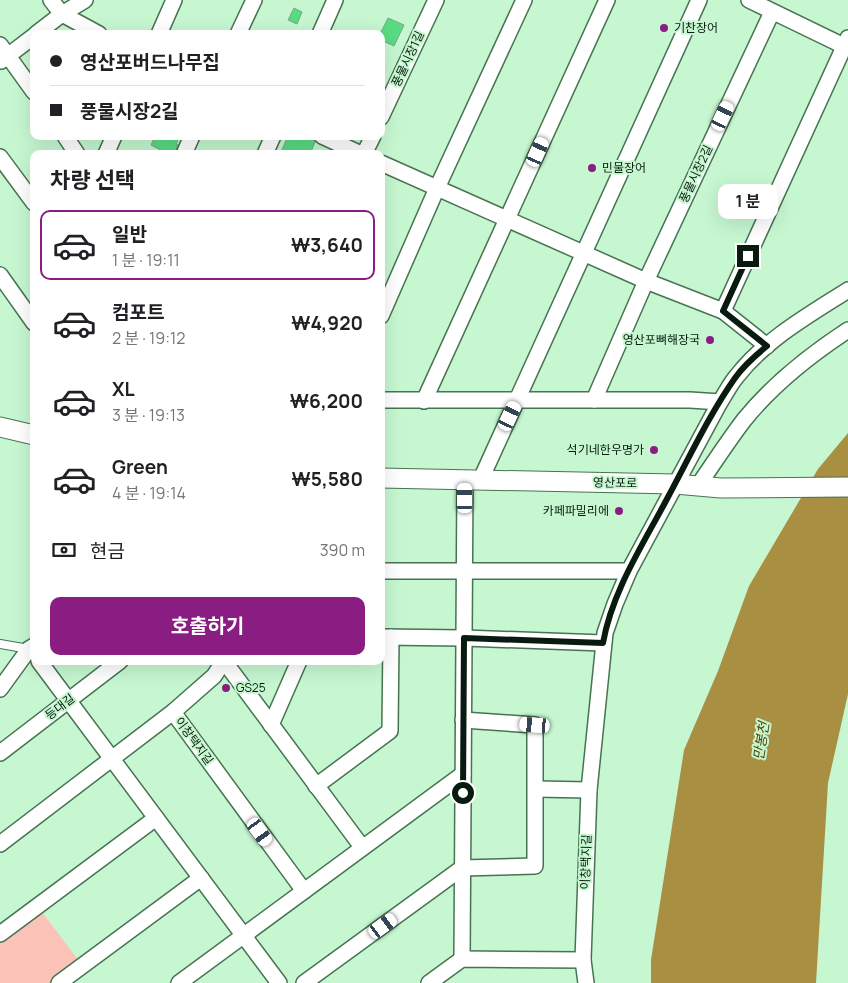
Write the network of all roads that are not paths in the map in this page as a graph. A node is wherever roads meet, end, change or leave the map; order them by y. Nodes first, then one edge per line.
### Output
1 (51, 0) edge
2 (85, 0) edge
3 (174, 0) edge
4 (254, 0) edge
5 (335, 0) edge
6 (436, 0) edge
7 (524, 0) edge
8 (608, 0) edge
9 (699, 0) edge
10 (749, 0) edge
11 (772, 12) junction
12 (62, 14) junction
13 (41, 30) edge
14 (92, 30) edge
15 (161, 30) edge
16 (240, 30) edge
17 (322, 30) edge
18 (30, 38) edge
19 (847, 44) edge
20 (3, 54) edge
21 (30, 87) edge
22 (385, 108) edge
23 (331, 140) edge
24 (354, 150) edge
25 (0, 157) edge
26 (385, 165) edge
27 (438, 188) junction
28 (30, 198) edge
29 (507, 219) junction
30 (584, 253) junction
31 (0, 275) edge
32 (646, 281) junction
33 (848, 290) edge
34 (385, 307) edge
35 (723, 311) junction
36 (30, 316) edge
37 (848, 330) edge
38 (767, 346) junction
39 (385, 400) edge
40 (517, 400) junction
41 (594, 400) junction
42 (424, 401) junction
43 (720, 402) junction
44 (0, 427) edge
45 (30, 434) edge
46 (385, 478) edge
47 (473, 479) junction
48 (675, 484) junction
49 (698, 486) junction
50 (848, 487) edge
51 (385, 571) edge
52 (464, 571) junction
53 (629, 571) junction
54 (386, 637) edge
55 (464, 638) junction
56 (603, 643) junction
57 (0, 644) edge
58 (30, 650) edge
59 (30, 652) edge
60 (42, 665) edge
61 (115, 665) edge
62 (221, 665) edge
63 (227, 665) edge
64 (298, 665) edge
65 (0, 689) edge
66 (69, 701) junction
67 (173, 712) junction
68 (463, 720) junction
69 (271, 725) junction
70 (0, 752) edge
71 (112, 760) junction
72 (463, 774) junction
73 (316, 786) junction
74 (536, 789) junction
75 (589, 790) junction
76 (156, 818) junction
77 (0, 844) edge
78 (362, 847) junction
79 (462, 868) junction
80 (201, 878) junction
81 (304, 891) junction
82 (0, 934) edge
83 (244, 936) junction
84 (462, 959) junction
85 (583, 960) junction
86 (59, 983) edge
87 (179, 983) edge
88 (279, 983) edge
89 (304, 983) edge
90 (429, 983) edge
91 (586, 983) edge

1 - 12 street
2 - 12 street
3 - 15 street
4 - 16 street
5 - 17 street
6 - 22 street, 풍물시장1길
7 - 27 street
8 - 29 street
9 - 30 street
10 - 11 street
11 - 19 street
11 - 32 street, 풍물시장2길
12 - 13 street
12 - 14 street
18 - 20 street
19 - 35 street
20 - 21 street
23 - 24 street
25 - 28 street
26 - 27 street
27 - 29 street
27 - 34 street
29 - 30 street
29 - 42 street
30 - 32 street
30 - 40 street
31 - 36 street
32 - 35 street
32 - 41 street, 풍물시장2길
33 - 38 street
35 - 38 street
37 - 49 street
38 - 43 street
39 - 42 street
40 - 41 street
40 - 42 street
40 - 47 street
41 - 43 street
43 - 48 street
44 - 45 street
46 - 47 street, 영산포로
47 - 48 street, 영산포로
47 - 52 street
48 - 49 street, 영산포로
48 - 53 street, 이창택지길
49 - 50 street, 영산포로
51 - 52 street
52 - 53 street
52 - 55 street
53 - 56 street, 이창택지길
54 - 55 street
54 - 73 street
55 - 56 street
55 - 68 street
56 - 75 street, 이창택지길
57 - 58 lane
59 - 65 street
60 - 66 street
61 - 66 street, 등대길
62 - 67 street, 이창택지길
63 - 69 street, 이창택지길
64 - 69 street
66 - 70 street, 등대길
66 - 71 street
67 - 71 street, 이창택지길
67 - 81 street, 이창택지길
68 - 72 street
68 - 74 street
69 - 73 street, 이창택지길
71 - 76 street
71 - 77 street, 이창택지길
72 - 78 street
72 - 79 street
73 - 78 street, 이창택지길
74 - 75 street
74 - 79 street
75 - 85 street, 이창택지길
76 - 80 street
76 - 82 street
78 - 81 street
79 - 84 street
79 - 89 street
80 - 83 street
80 - 86 street
81 - 83 street
83 - 87 street
83 - 88 street
84 - 85 street
84 - 90 street
85 - 91 street, 이창택지길

